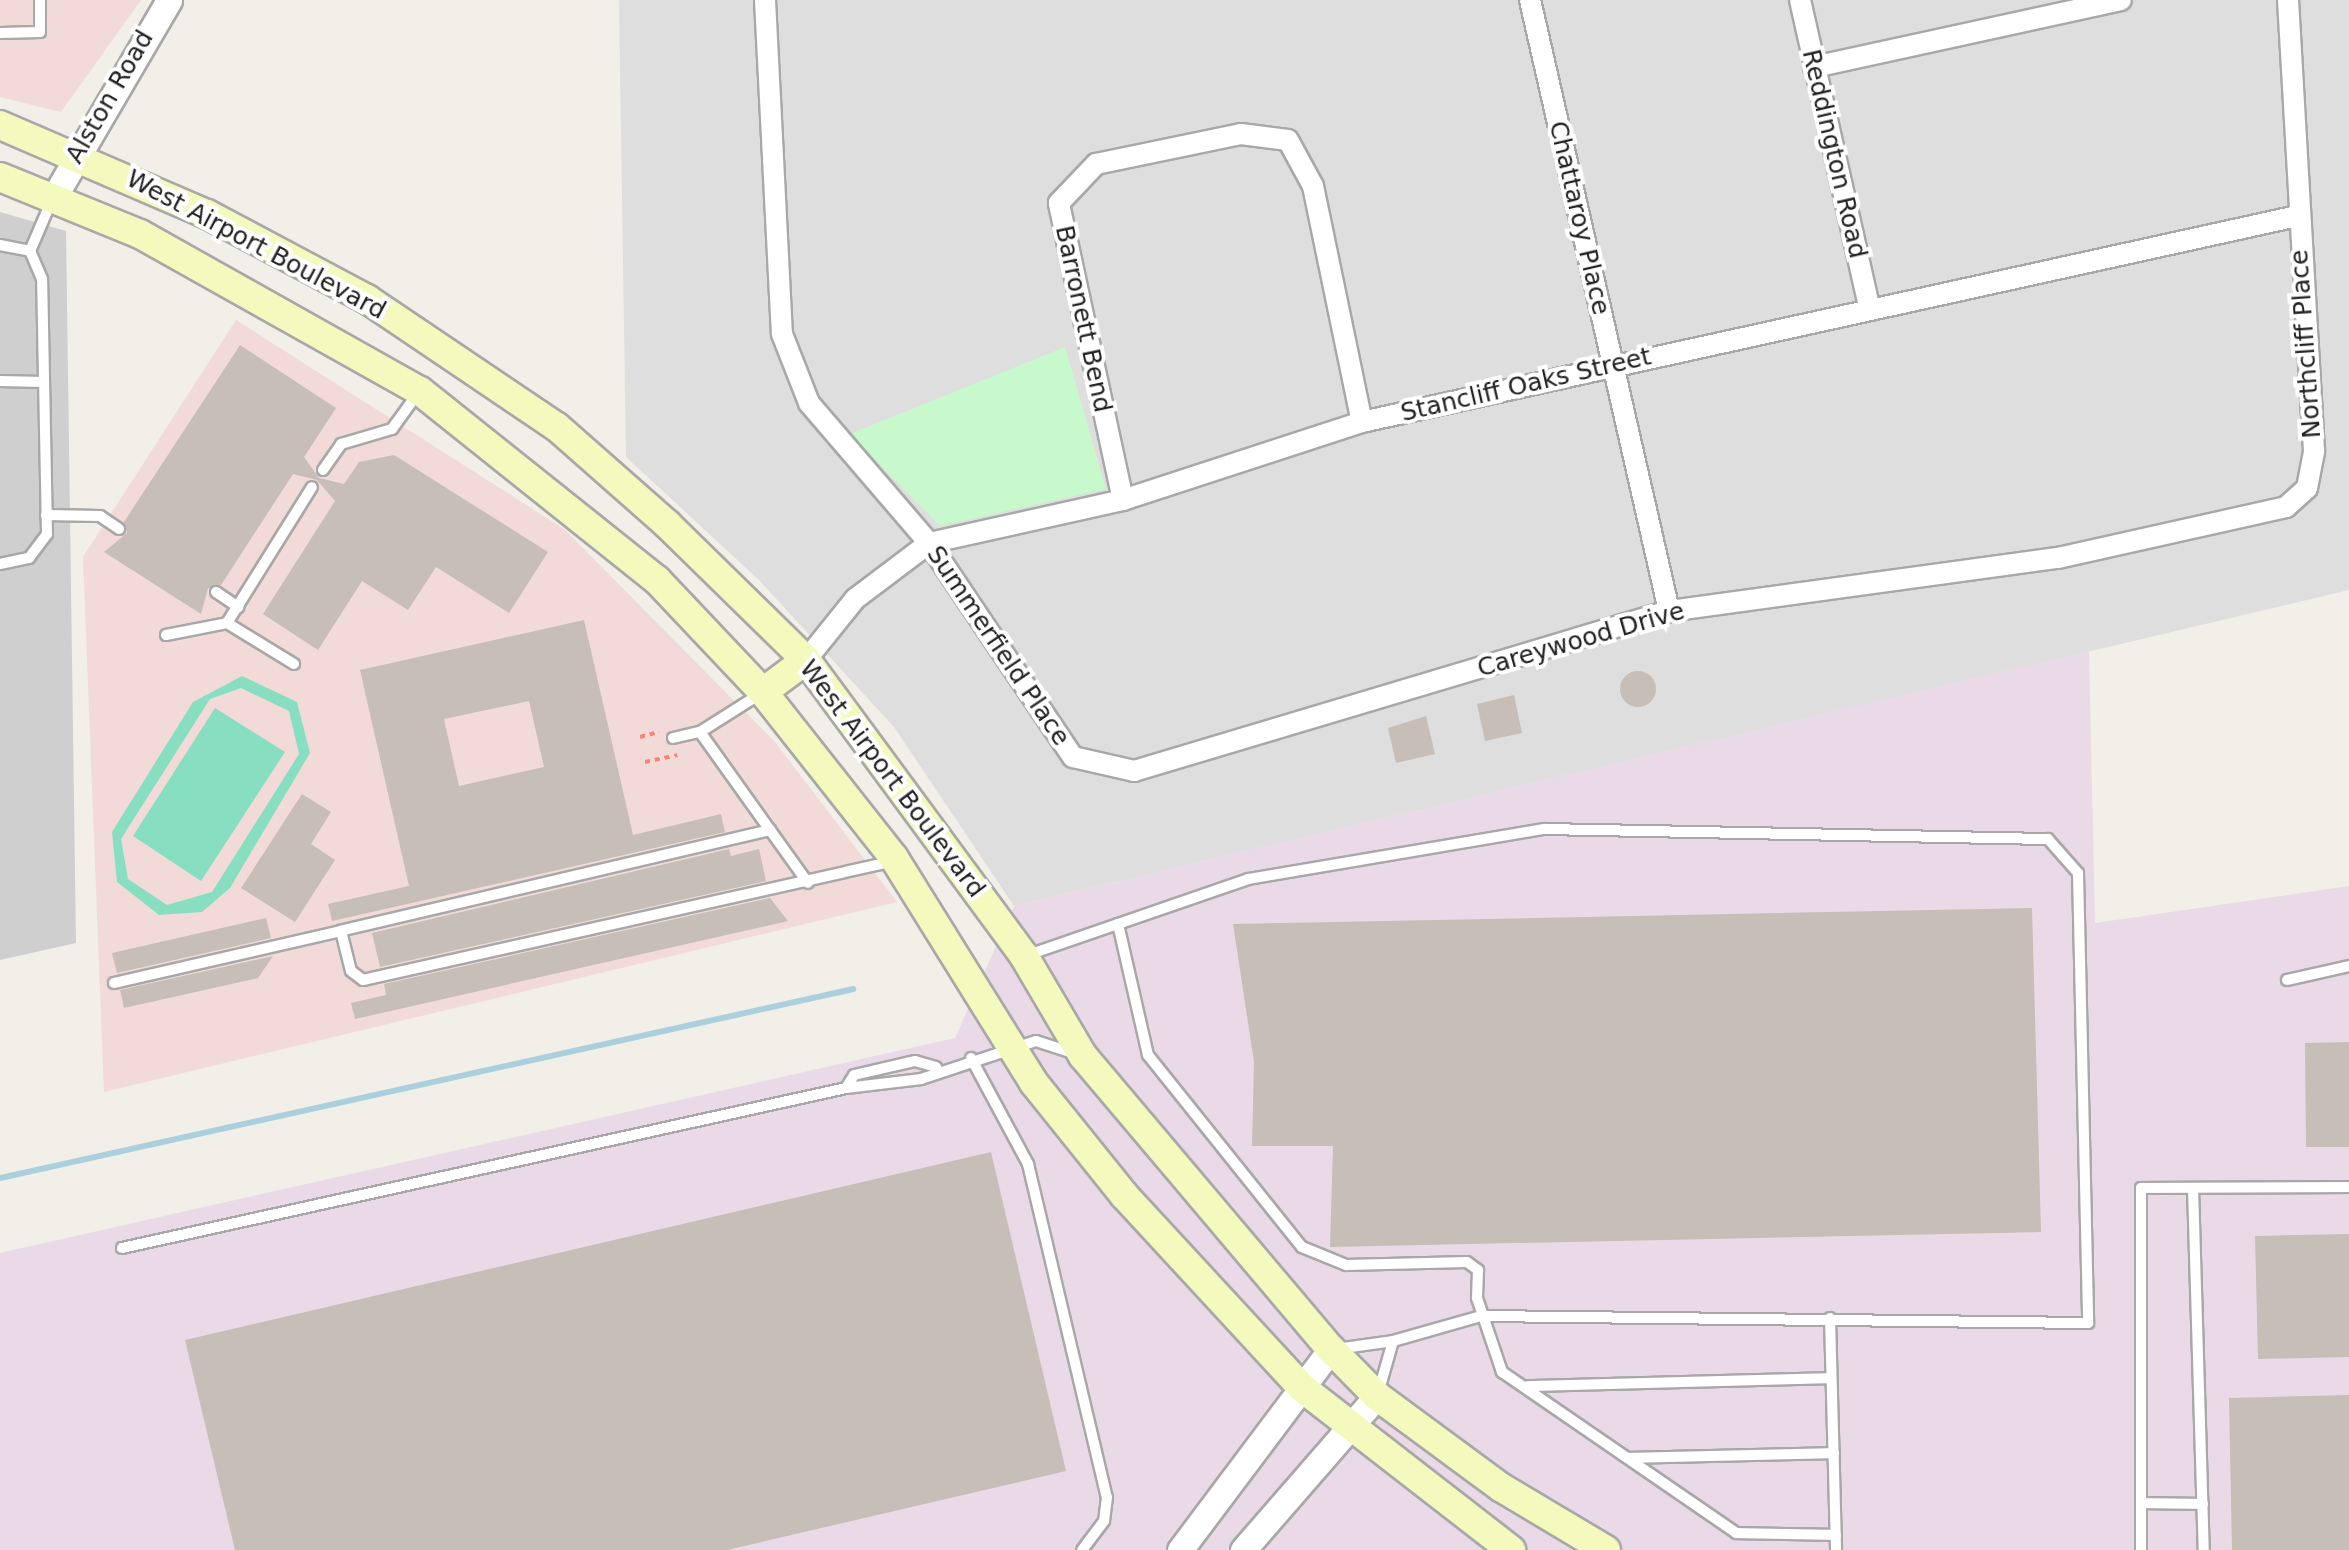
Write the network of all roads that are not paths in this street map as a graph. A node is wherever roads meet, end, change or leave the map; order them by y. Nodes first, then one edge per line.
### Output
1 (40, 0) edge
2 (169, 0) edge
3 (765, 0) edge
4 (1530, 0) edge
5 (1800, 0) edge
6 (2121, 0) edge
7 (2288, 0) edge
8 (0, 33) edge
9 (1814, 66) junction
10 (0, 126) edge
11 (76, 152) junction
12 (0, 177) edge
13 (54, 197) junction
14 (2297, 216) junction
15 (0, 244) edge
16 (30, 251) junction
17 (1869, 308) junction
18 (447, 352) junction
19 (1612, 366) junction
20 (0, 381) edge
21 (44, 382) junction
22 (420, 391) junction
23 (1362, 422) junction
24 (322, 470) dead end
25 (312, 486) dead end
26 (1123, 500) junction
27 (46, 515) junction
28 (120, 529) dead end
29 (930, 544) junction
30 (2058, 558) joint
31 (0, 564) edge
32 (216, 592) dead end
33 (238, 607) junction
34 (1669, 611) junction
35 (228, 623) junction
36 (166, 635) dead end
37 (806, 660) junction
38 (294, 664) dead end
39 (763, 692) junction
40 (700, 732) junction
41 (672, 733) road end
42 (1174, 762) joint
43 (770, 830) junction
44 (934, 833) junction
45 (895, 860) junction
46 (808, 883) junction
47 (1118, 924) junction
48 (341, 931) junction
49 (1024, 956) junction
50 (2349, 966) edge
51 (2287, 980) dead end
52 (114, 982) dead end
53 (1011, 1046) junction
54 (1083, 1056) junction
55 (971, 1058) junction
56 (936, 1067) junction
57 (846, 1088) junction
58 (2349, 1187) edge
59 (2194, 1188) junction
60 (122, 1248) dead end
61 (1482, 1316) junction
62 (1830, 1318) junction
63 (1393, 1342) junction
64 (1331, 1350) junction
65 (1830, 1378) junction
66 (1527, 1386) junction
67 (1301, 1387) junction
68 (1377, 1396) junction
69 (1348, 1429) junction
70 (1834, 1453) junction
71 (1627, 1458) junction
72 (2141, 1503) junction
73 (2203, 1504) junction
74 (1836, 1535) junction
75 (1082, 1550) edge
76 (1180, 1550) edge
77 (1243, 1550) edge
78 (1511, 1550) edge
79 (1606, 1550) edge
80 (1836, 1550) edge
81 (2141, 1550) edge
82 (2204, 1550) edge

1 - 8 lane
2 - 11 street, Alston Road
3 - 29 street, Summerfield Place
4 - 19 street, Chattaroy Place
5 - 9 street, Reddington Road
6 - 9 street
7 - 14 street, Northcliff Place
9 - 17 street, Reddington Road
10 - 11 main road, West Airport Boulevard
11 - 13 street, Alston Road
11 - 18 main road, West Airport Boulevard
12 - 13 main road, West Airport Boulevard
13 - 16 lane
13 - 22 main road, West Airport Boulevard
14 - 17 street, Stancliff Oaks Street
14 - 30 street, Northcliff Place
15 - 16 lane
16 - 21 lane
17 - 19 street, Stancliff Oaks Street
18 - 22 main road
18 - 37 main road, West Airport Boulevard
19 - 23 street, Stancliff Oaks Street
19 - 34 street, Chattaroy Place
20 - 21 lane
21 - 27 lane
22 - 24 lane
22 - 39 main road, West Airport Boulevard
23 - 26 street, Stancliff Oaks Street
23 - 26 street, Barronett Bend
25 - 33 lane
26 - 29 street, Stancliff Oaks Street
27 - 28 lane
27 - 31 lane
29 - 37 street, Stancliff Oaks Street
29 - 42 street, Summerfield Place
30 - 34 street, Careywood Drive
32 - 33 lane
33 - 35 lane
34 - 42 street, Careywood Drive
35 - 36 lane
35 - 38 lane
37 - 39 main road
37 - 44 main road, West Airport Boulevard
39 - 40 lane
39 - 45 main road, West Airport Boulevard
40 - 41 lane
40 - 43 lane
43 - 46 lane
43 - 48 lane
44 - 45 main road
44 - 49 main road, West Airport Boulevard
45 - 46 lane
45 - 53 main road, West Airport Boulevard
46 - 48 lane
47 - 49 lane
47 - 61 lane
47 - 62 lane
48 - 52 lane
49 - 54 main road, West Airport Boulevard
50 - 51 lane
53 - 54 lane
53 - 55 lane
53 - 67 main road, West Airport Boulevard
54 - 64 main road, West Airport Boulevard
55 - 56 lane
55 - 75 lane
56 - 57 lane
56 - 57 lane
57 - 60 lane
58 - 59 lane
59 - 72 lane
59 - 73 lane
61 - 62 lane
61 - 63 lane
61 - 66 lane
62 - 65 lane
63 - 64 lane
63 - 68 lane
64 - 67 street
64 - 68 main road, West Airport Boulevard
65 - 66 lane
65 - 70 lane
66 - 71 lane
67 - 69 main road, West Airport Boulevard
67 - 76 street
68 - 69 street
68 - 79 main road, West Airport Boulevard
69 - 77 street
69 - 78 main road, West Airport Boulevard
70 - 71 lane
70 - 74 lane
71 - 74 lane
72 - 73 lane
72 - 81 lane
73 - 82 lane
74 - 80 lane

